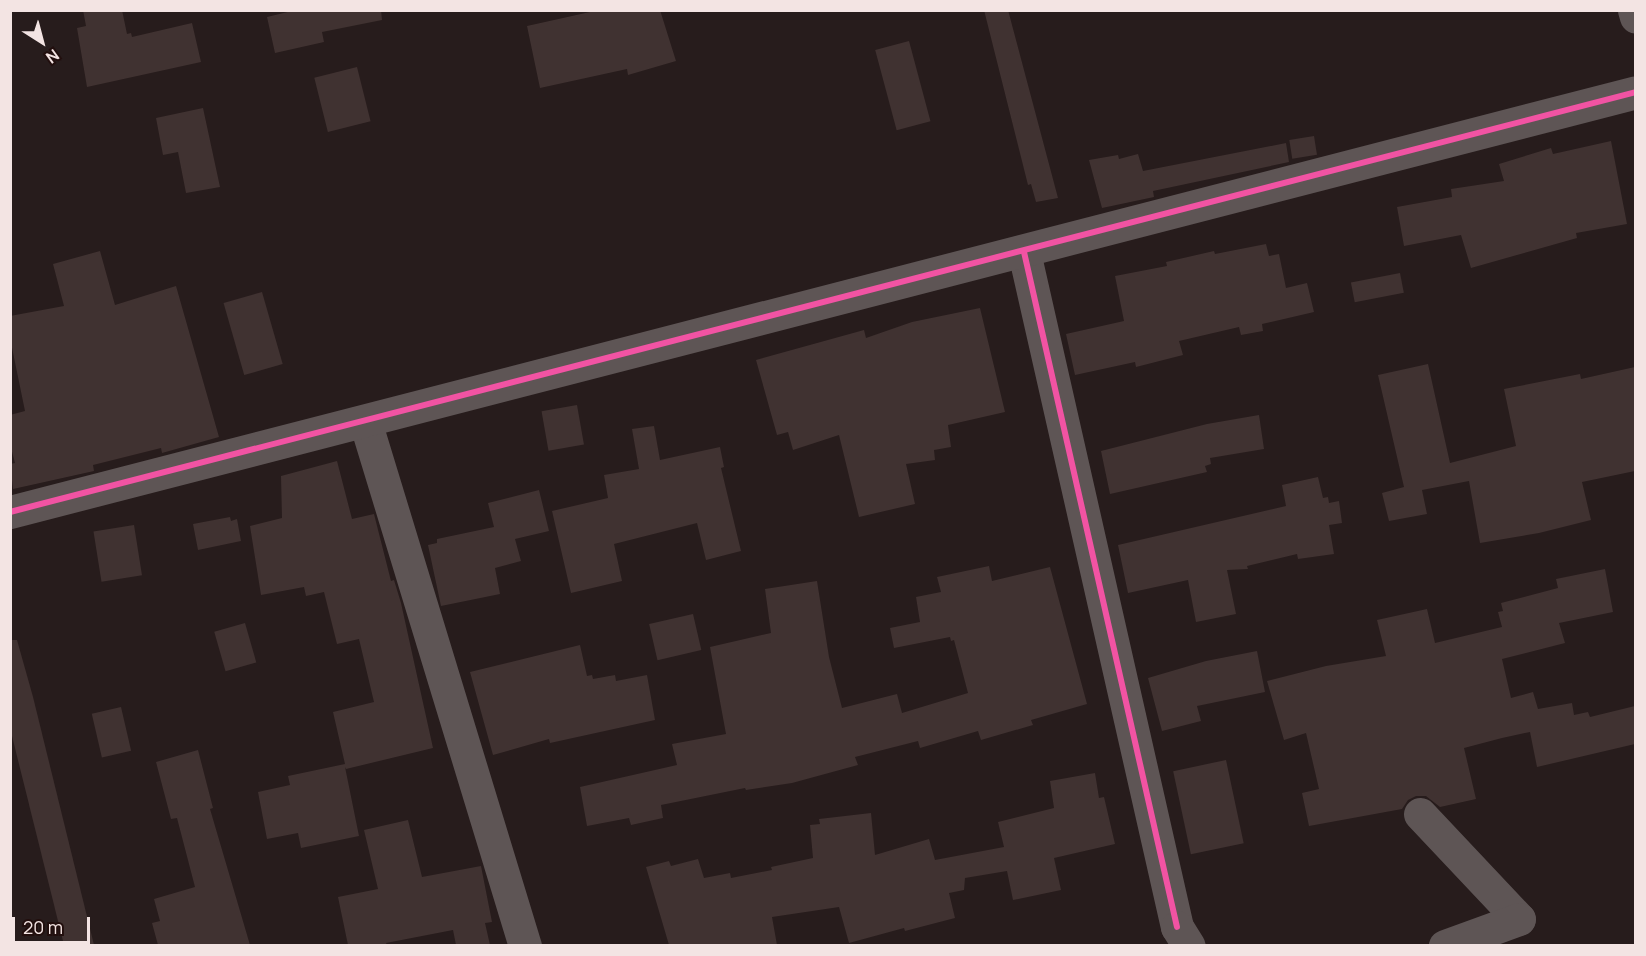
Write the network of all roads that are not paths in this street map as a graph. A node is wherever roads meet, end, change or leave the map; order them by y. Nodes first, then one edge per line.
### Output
1 (1634, 10) edge
2 (1635, 17) edge
3 (1635, 92) edge
4 (1024, 252) junction
5 (365, 421) junction
6 (10, 512) edge
7 (1420, 814) dead end
8 (1183, 936) edge
9 (525, 945) edge
10 (1445, 945) edge

1 - 2 street
3 - 4 street
4 - 5 street
4 - 8 street
5 - 6 street
5 - 9 street
7 - 10 street

